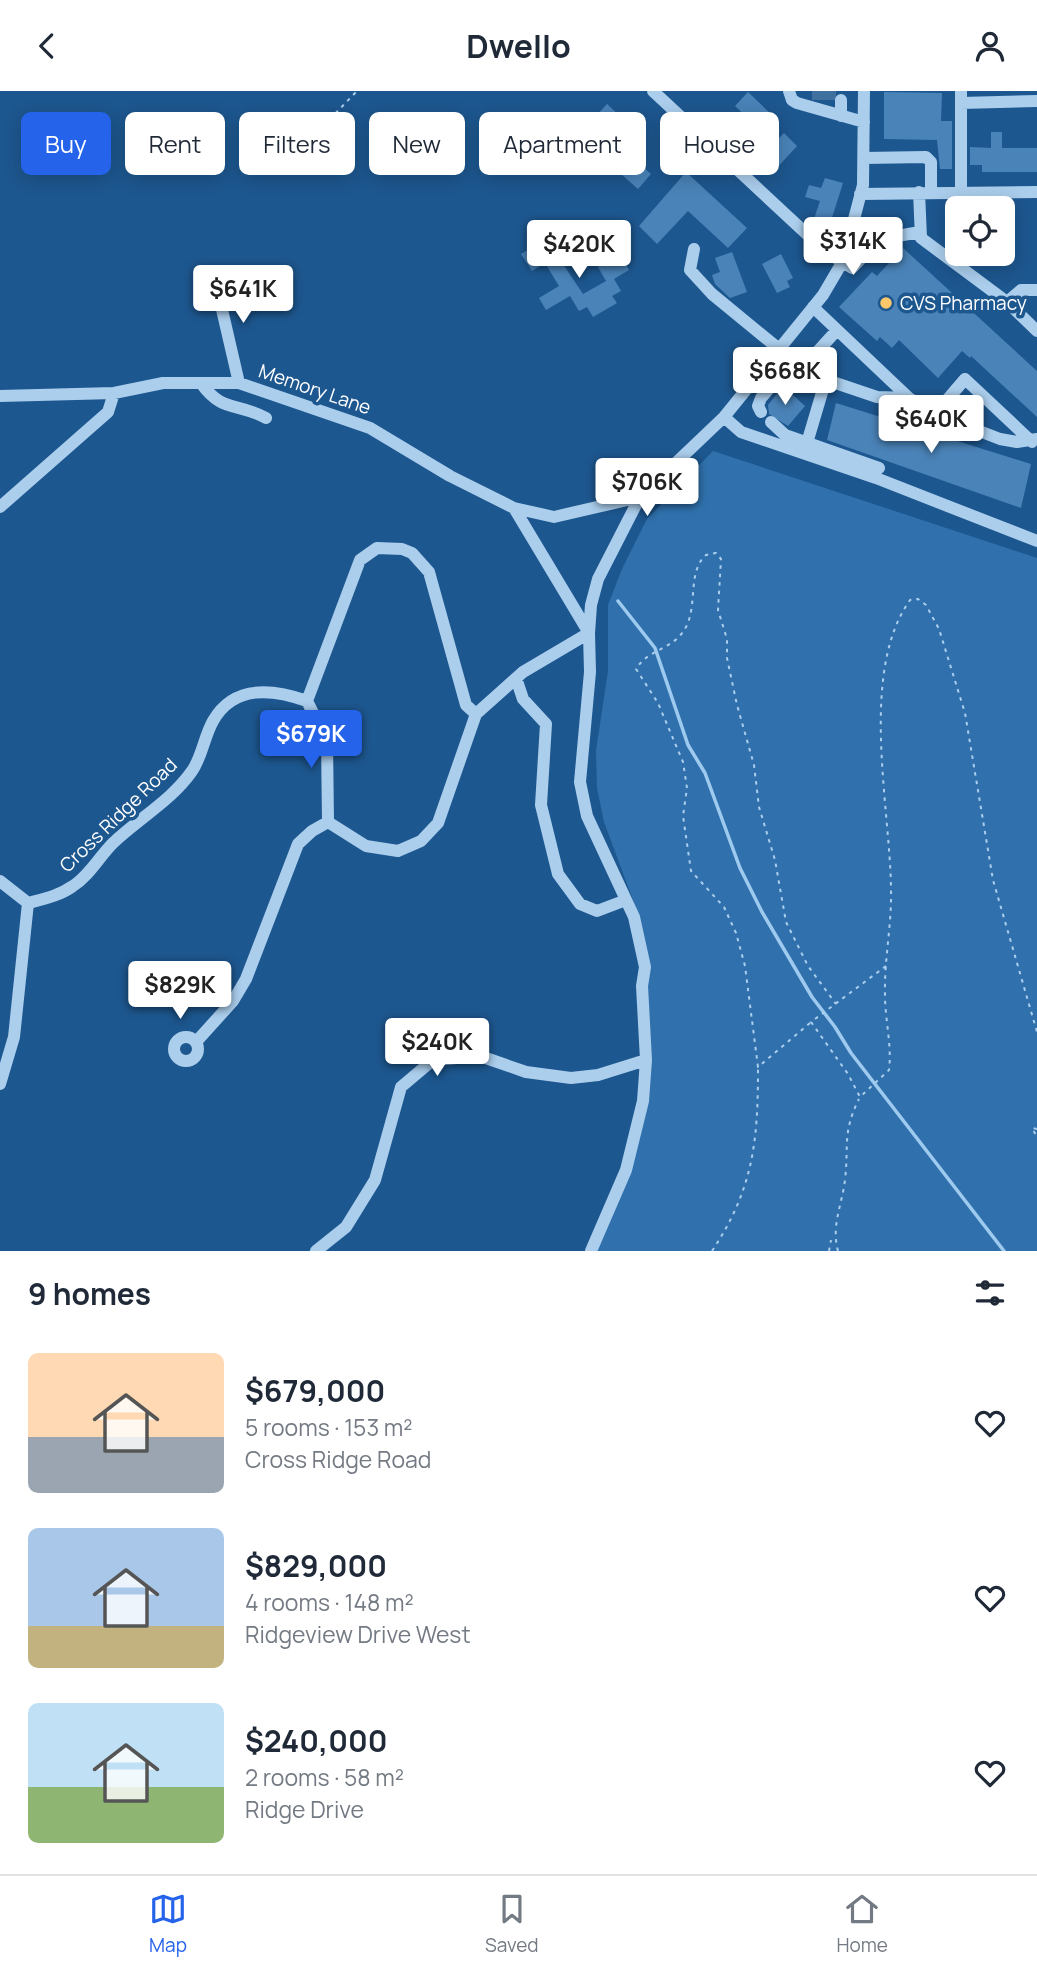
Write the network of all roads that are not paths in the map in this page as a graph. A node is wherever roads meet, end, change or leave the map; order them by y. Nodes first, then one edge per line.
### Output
1 (653, 91) edge
2 (789, 91) edge
3 (864, 91) edge
4 (961, 97) edge
5 (1037, 101) edge
6 (864, 122) junction
7 (863, 158) junction
8 (961, 191) junction
9 (925, 192) junction
10 (1037, 192) edge
11 (860, 194) junction
12 (920, 232) junction
13 (694, 249) dead end
14 (843, 261) junction
15 (214, 275) dead end
16 (1037, 290) edge
17 (1007, 302) junction
18 (813, 307) junction
19 (837, 330) junction
20 (1037, 331) edge
21 (775, 354) junction
22 (794, 369) junction
23 (826, 379) junction
24 (201, 383) junction
25 (239, 383) junction
26 (114, 393) junction
27 (0, 396) edge
28 (909, 398) junction
29 (761, 412) dead end
30 (935, 414) junction
31 (724, 417) junction
32 (266, 418) dead end
33 (771, 422) dead end
34 (1035, 440) edge
35 (807, 443) junction
36 (879, 469) junction
37 (640, 497) junction
38 (0, 507) edge
39 (514, 508) junction
40 (1037, 541) edge
41 (589, 633) junction
42 (516, 678) junction
43 (307, 701) junction
44 (476, 714) junction
45 (328, 822) junction
46 (0, 881) edge
47 (626, 900) junction
48 (28, 903) junction
49 (196, 1042) dead end
50 (646, 1060) junction
51 (0, 1084) edge
52 (316, 1251) edge
53 (591, 1251) edge

1 - 14 street
2 - 6 street
3 - 6 street
4 - 5 street
4 - 8 street
6 - 7 street
7 - 9 street
7 - 11 street
8 - 9 street
8 - 10 street
9 - 11 street
9 - 12 street
11 - 14 street
12 - 14 street
12 - 17 street
13 - 21 street
14 - 18 street
15 - 25 street
16 - 17 street
17 - 20 street
18 - 19 street
18 - 21 street
19 - 22 street
19 - 28 street
21 - 22 street
21 - 31 street
22 - 23 street
22 - 29 street
23 - 28 street
23 - 35 street
24 - 25 street, Memory Lane
24 - 26 street, Memory Lane
24 - 32 street
25 - 39 street, Memory Lane
26 - 27 street, Memory Lane
26 - 38 street
28 - 30 street
30 - 34 street
30 - 34 street
31 - 36 street
31 - 37 street
33 - 35 street
35 - 36 street
36 - 40 street
37 - 39 street, Memory Lane
37 - 41 street
39 - 41 street
41 - 42 street
41 - 47 street
42 - 44 street
42 - 47 street
43 - 44 street
43 - 45 street
43 - 48 street, Cross Ridge Road
44 - 45 street
45 - 49 street
46 - 48 street
47 - 50 street
48 - 51 street
50 - 52 street
50 - 53 street

